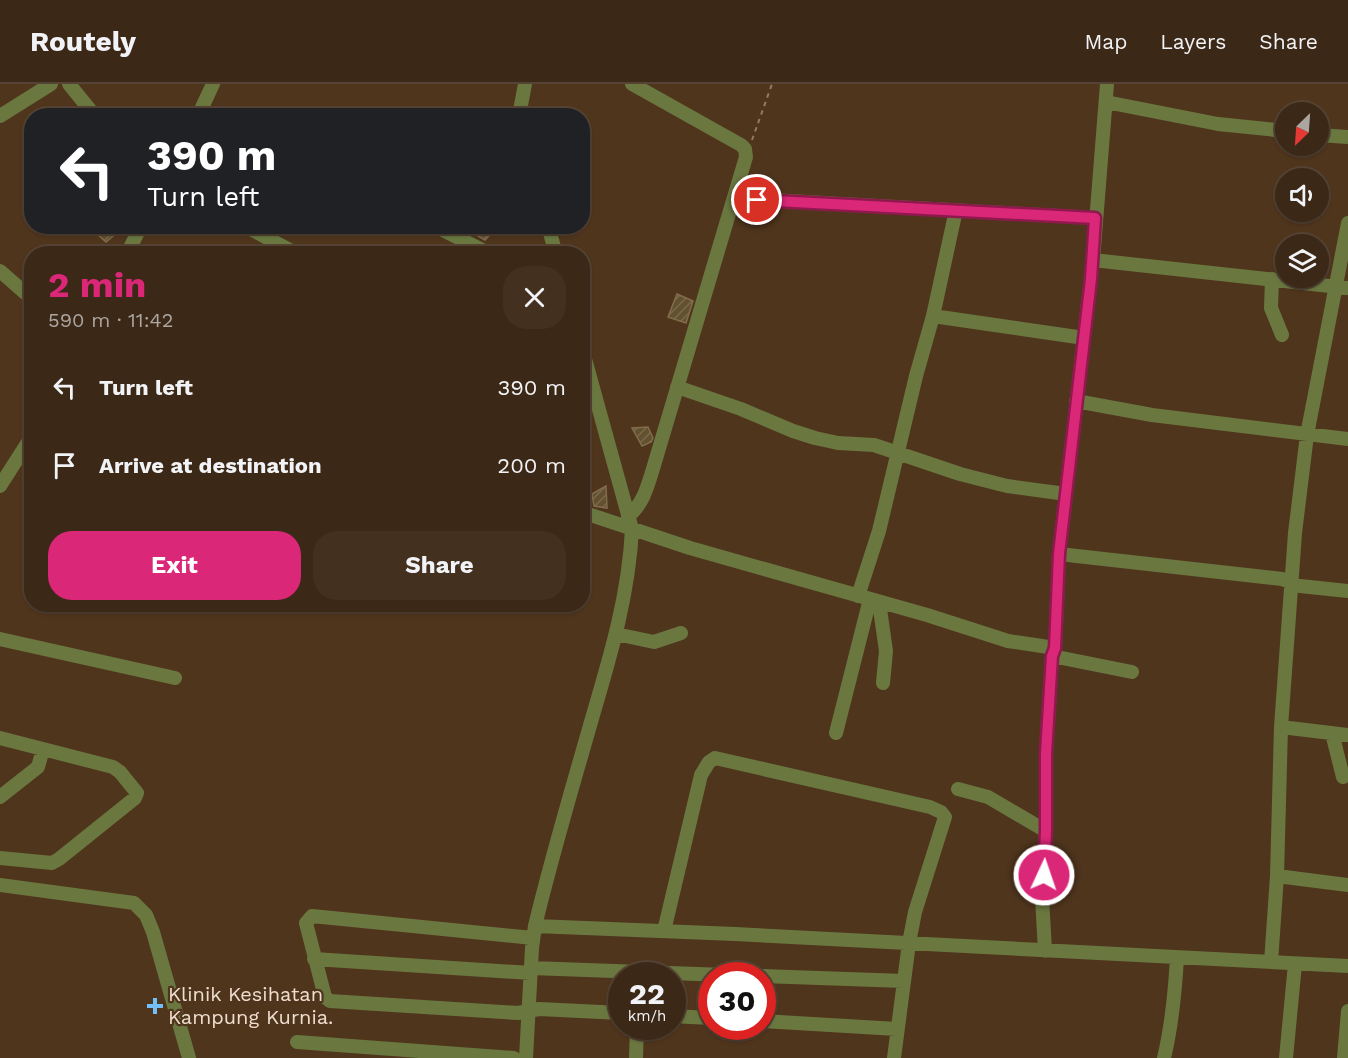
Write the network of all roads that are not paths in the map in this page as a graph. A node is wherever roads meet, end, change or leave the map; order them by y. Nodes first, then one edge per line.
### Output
1 (69, 84) edge
2 (213, 84) edge
3 (525, 84) edge
4 (632, 84) edge
5 (1107, 84) edge
6 (47, 85) edge
7 (1106, 102) junction
8 (88, 108) edge
9 (202, 108) edge
10 (520, 108) edge
11 (0, 116) edge
12 (1275, 130) edge
13 (1329, 136) edge
14 (1348, 137) edge
15 (735, 198) junction
16 (956, 210) junction
17 (1095, 218) junction
18 (1348, 223) edge
19 (260, 234) edge
20 (451, 234) edge
21 (282, 246) edge
22 (474, 246) edge
23 (1093, 260) junction
24 (0, 271) edge
25 (1272, 279) junction
26 (1342, 287) edge
27 (24, 292) edge
28 (933, 316) junction
29 (1282, 335) dead end
30 (1084, 338) junction
31 (590, 377) edge
32 (677, 387) junction
33 (1076, 401) junction
34 (1307, 435) junction
35 (1348, 439) edge
36 (24, 448) edge
37 (898, 454) junction
38 (0, 486) edge
39 (1066, 494) junction
40 (590, 514) edge
41 (630, 523) junction
42 (1059, 554) junction
43 (1291, 582) junction
44 (1348, 591) edge
45 (869, 599) junction
46 (681, 633) dead end
47 (616, 634) junction
48 (0, 639) edge
49 (1054, 652) junction
50 (1132, 672) dead end
51 (175, 678) dead end
52 (883, 683) dead end
53 (1281, 727) junction
54 (836, 733) dead end
55 (1332, 733) junction
56 (1348, 735) edge
57 (0, 738) edge
58 (43, 749) junction
59 (1342, 777) dead end
60 (958, 789) dead end
61 (0, 797) edge
62 (1046, 831) junction
63 (0, 858) edge
64 (1277, 876) junction
65 (0, 885) edge
66 (1348, 885) edge
67 (534, 932) junction
68 (664, 932) junction
69 (909, 943) junction
70 (1045, 951) junction
71 (1177, 958) junction
72 (314, 959) junction
73 (1272, 963) junction
74 (1295, 964) junction
75 (1348, 966) edge
76 (531, 970) junction
77 (698, 974) edge
78 (776, 976) edge
79 (904, 981) junction
80 (529, 1011) junction
81 (1348, 1011) edge
82 (608, 1013) edge
83 (776, 1022) edge
84 (897, 1029) junction
85 (637, 1040) edge
86 (297, 1042) dead end
87 (189, 1058) edge
88 (514, 1058) edge
89 (526, 1058) edge
90 (636, 1058) edge
91 (894, 1058) edge
92 (1164, 1058) edge
93 (1286, 1058) edge
94 (1344, 1058) edge

1 - 8 street
2 - 9 street
3 - 10 street
4 - 15 street
5 - 7 street
6 - 11 street
7 - 12 street
7 - 17 street
13 - 14 street
15 - 16 street
15 - 32 street
16 - 17 street
16 - 28 street
17 - 23 street
18 - 26 street
19 - 21 street
20 - 22 street
23 - 25 street
23 - 30 street
24 - 27 street
25 - 26 street
25 - 29 street
26 - 34 street
28 - 30 street
28 - 37 street
30 - 33 street
31 - 41 street
32 - 37 street
32 - 41 street
33 - 34 street
33 - 39 street
34 - 35 street
34 - 43 street
36 - 38 street
37 - 39 street
37 - 45 street
39 - 42 street
40 - 41 street
41 - 45 street
41 - 47 street
42 - 43 street
42 - 49 street
43 - 44 street
43 - 53 street
45 - 49 street
45 - 52 street
45 - 54 street
46 - 47 street
47 - 67 street
48 - 51 street
49 - 50 street
49 - 62 street
53 - 55 street
53 - 64 street
55 - 56 street
55 - 59 street
57 - 58 street
58 - 61 street
58 - 63 street
60 - 62 street
62 - 70 street
64 - 66 street
64 - 73 street
65 - 87 street
67 - 68 street
67 - 72 street
67 - 76 street
68 - 69 street
68 - 69 street
69 - 70 street
69 - 79 street
70 - 71 street
71 - 73 street
71 - 92 street
72 - 76 street
72 - 80 street
73 - 74 street
74 - 75 street
74 - 93 street
76 - 77 street
76 - 80 street
78 - 79 street
79 - 84 street
80 - 82 street
80 - 89 street
81 - 94 street
83 - 84 street
84 - 91 street
85 - 90 street
86 - 88 street

